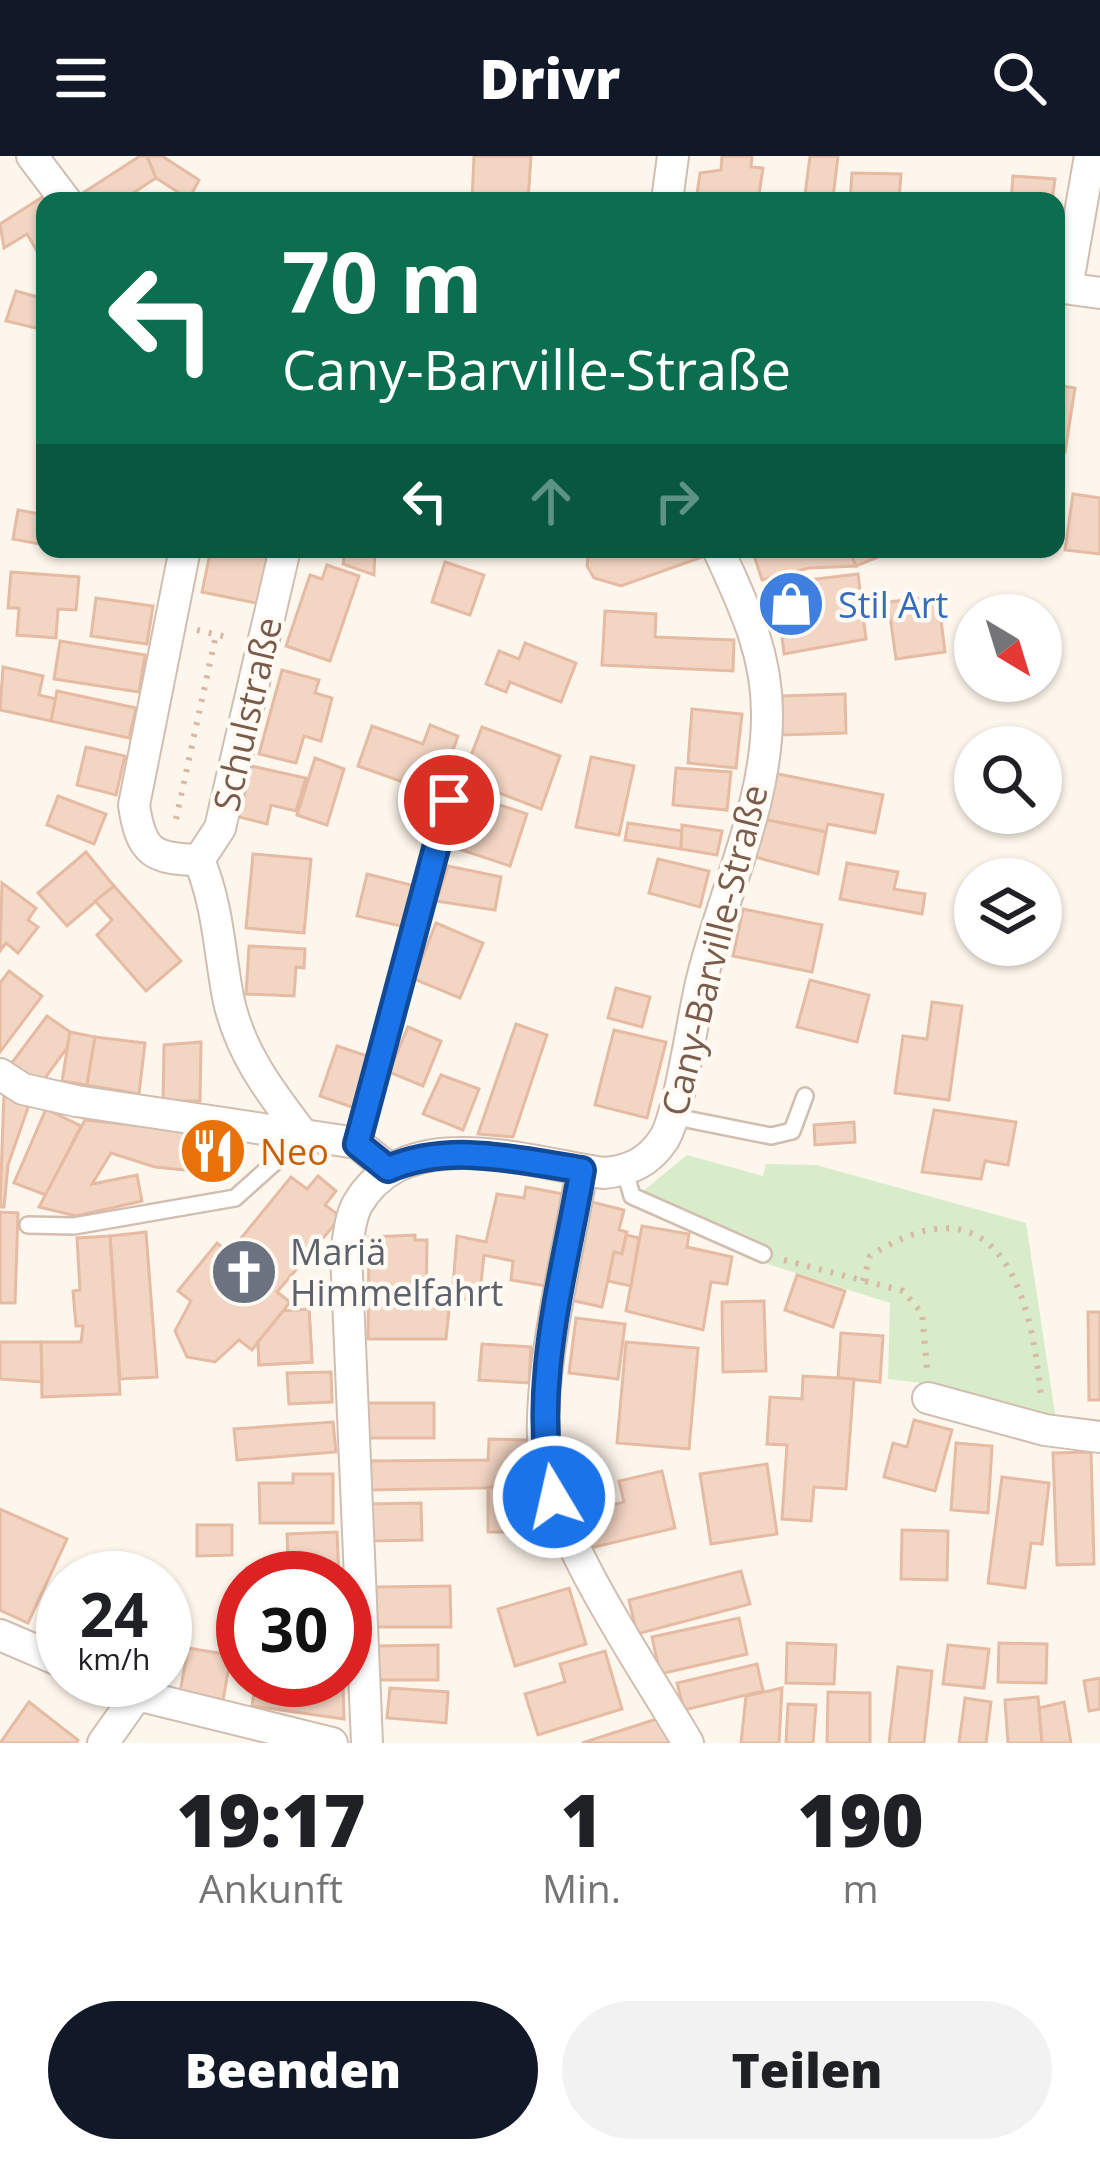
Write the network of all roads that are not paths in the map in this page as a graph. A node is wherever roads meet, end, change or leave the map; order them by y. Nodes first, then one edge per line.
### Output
1 (32, 156) edge
2 (673, 156) edge
3 (1090, 156) edge
4 (59, 192) edge
5 (668, 192) edge
6 (1065, 269) edge
7 (1065, 288) edge
8 (1100, 293) edge
9 (182, 558) edge
10 (283, 558) edge
11 (722, 558) edge
12 (449, 800) dead end
13 (199, 860) junction
14 (0, 1074) edge
15 (805, 1096) dead end
16 (671, 1116) junction
17 (304, 1136) junction
18 (357, 1144) junction
19 (388, 1169) junction
20 (582, 1170) junction
21 (625, 1171) junction
22 (28, 1225) dead end
23 (763, 1254) road end
24 (928, 1398) road end
25 (1100, 1437) edge
26 (0, 1635) edge
27 (36, 1650) edge
28 (127, 1707) edge
29 (188, 1707) edge
30 (103, 1743) edge
31 (332, 1743) edge
32 (367, 1743) edge
33 (688, 1743) edge

1 - 4 street
2 - 5 street
3 - 6 street
7 - 8 street
9 - 13 street
10 - 13 street, Schulstraße
11 - 16 street, Cany-Barville-Straße
12 - 18 lane
13 - 17 street
14 - 17 street
15 - 16 lane
16 - 21 street, Cany-Barville-Straße
17 - 18 street
17 - 22 lane
18 - 19 street
19 - 20 street
19 - 32 street
20 - 21 street
20 - 33 street
21 - 23 lane
24 - 25 street
26 - 27 street
28 - 30 street
29 - 31 street

